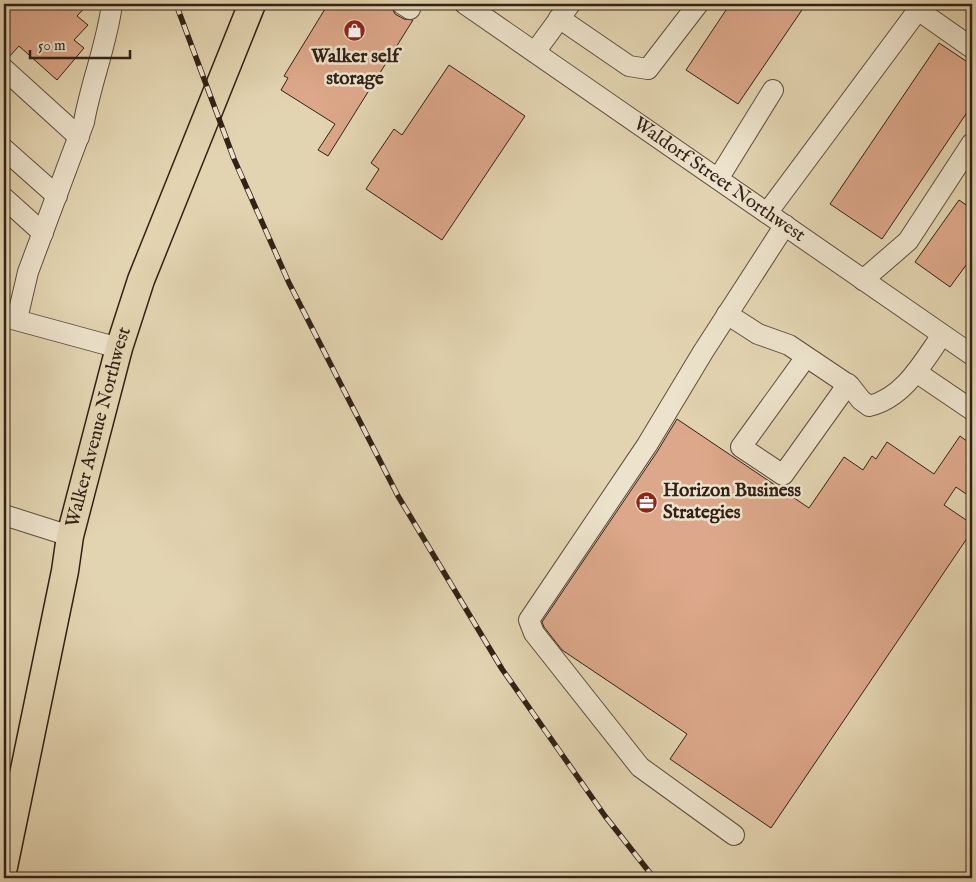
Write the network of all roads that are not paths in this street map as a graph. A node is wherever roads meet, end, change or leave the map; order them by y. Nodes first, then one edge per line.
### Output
1 (112, 4) edge
2 (252, 4) edge
3 (465, 4) edge
4 (698, 4) edge
5 (564, 11) edge
6 (972, 48) edge
7 (534, 52) junction
8 (4, 69) edge
9 (772, 90) dead end
10 (79, 136) junction
11 (972, 143) edge
12 (4, 149) edge
13 (718, 179) junction
14 (57, 196) junction
15 (4, 198) edge
16 (767, 213) junction
17 (785, 226) junction
18 (43, 233) junction
19 (863, 280) junction
20 (727, 314) junction
21 (11, 318) edge
22 (942, 335) junction
23 (119, 348) junction
24 (972, 354) edge
25 (806, 357) junction
26 (916, 372) junction
27 (848, 384) junction
28 (972, 410) edge
29 (4, 515) edge
30 (70, 536) junction
31 (734, 835) dead end
32 (4, 867) edge

1 - 10 street
2 - 23 main road, Walker Avenue Northwest
3 - 7 street, Waldorf Street Northwest
4 - 5 street
5 - 7 street
6 - 16 street
7 - 13 street, Waldorf Street Northwest
8 - 10 street
9 - 13 street
10 - 14 street
11 - 19 street
12 - 14 street
13 - 16 street, Waldorf Street Northwest
14 - 18 street
15 - 18 street
16 - 17 street, Waldorf Street Northwest
17 - 19 street, Waldorf Street Northwest
17 - 20 street
18 - 21 street
19 - 22 street, Waldorf Street Northwest
20 - 25 street
20 - 31 street
21 - 23 street
22 - 24 street, Waldorf Street Northwest
22 - 26 street
23 - 30 main road, Walker Avenue Northwest
25 - 27 street
25 - 27 street
26 - 27 street
26 - 28 street
29 - 30 street
30 - 32 main road, Walker Avenue Northwest

